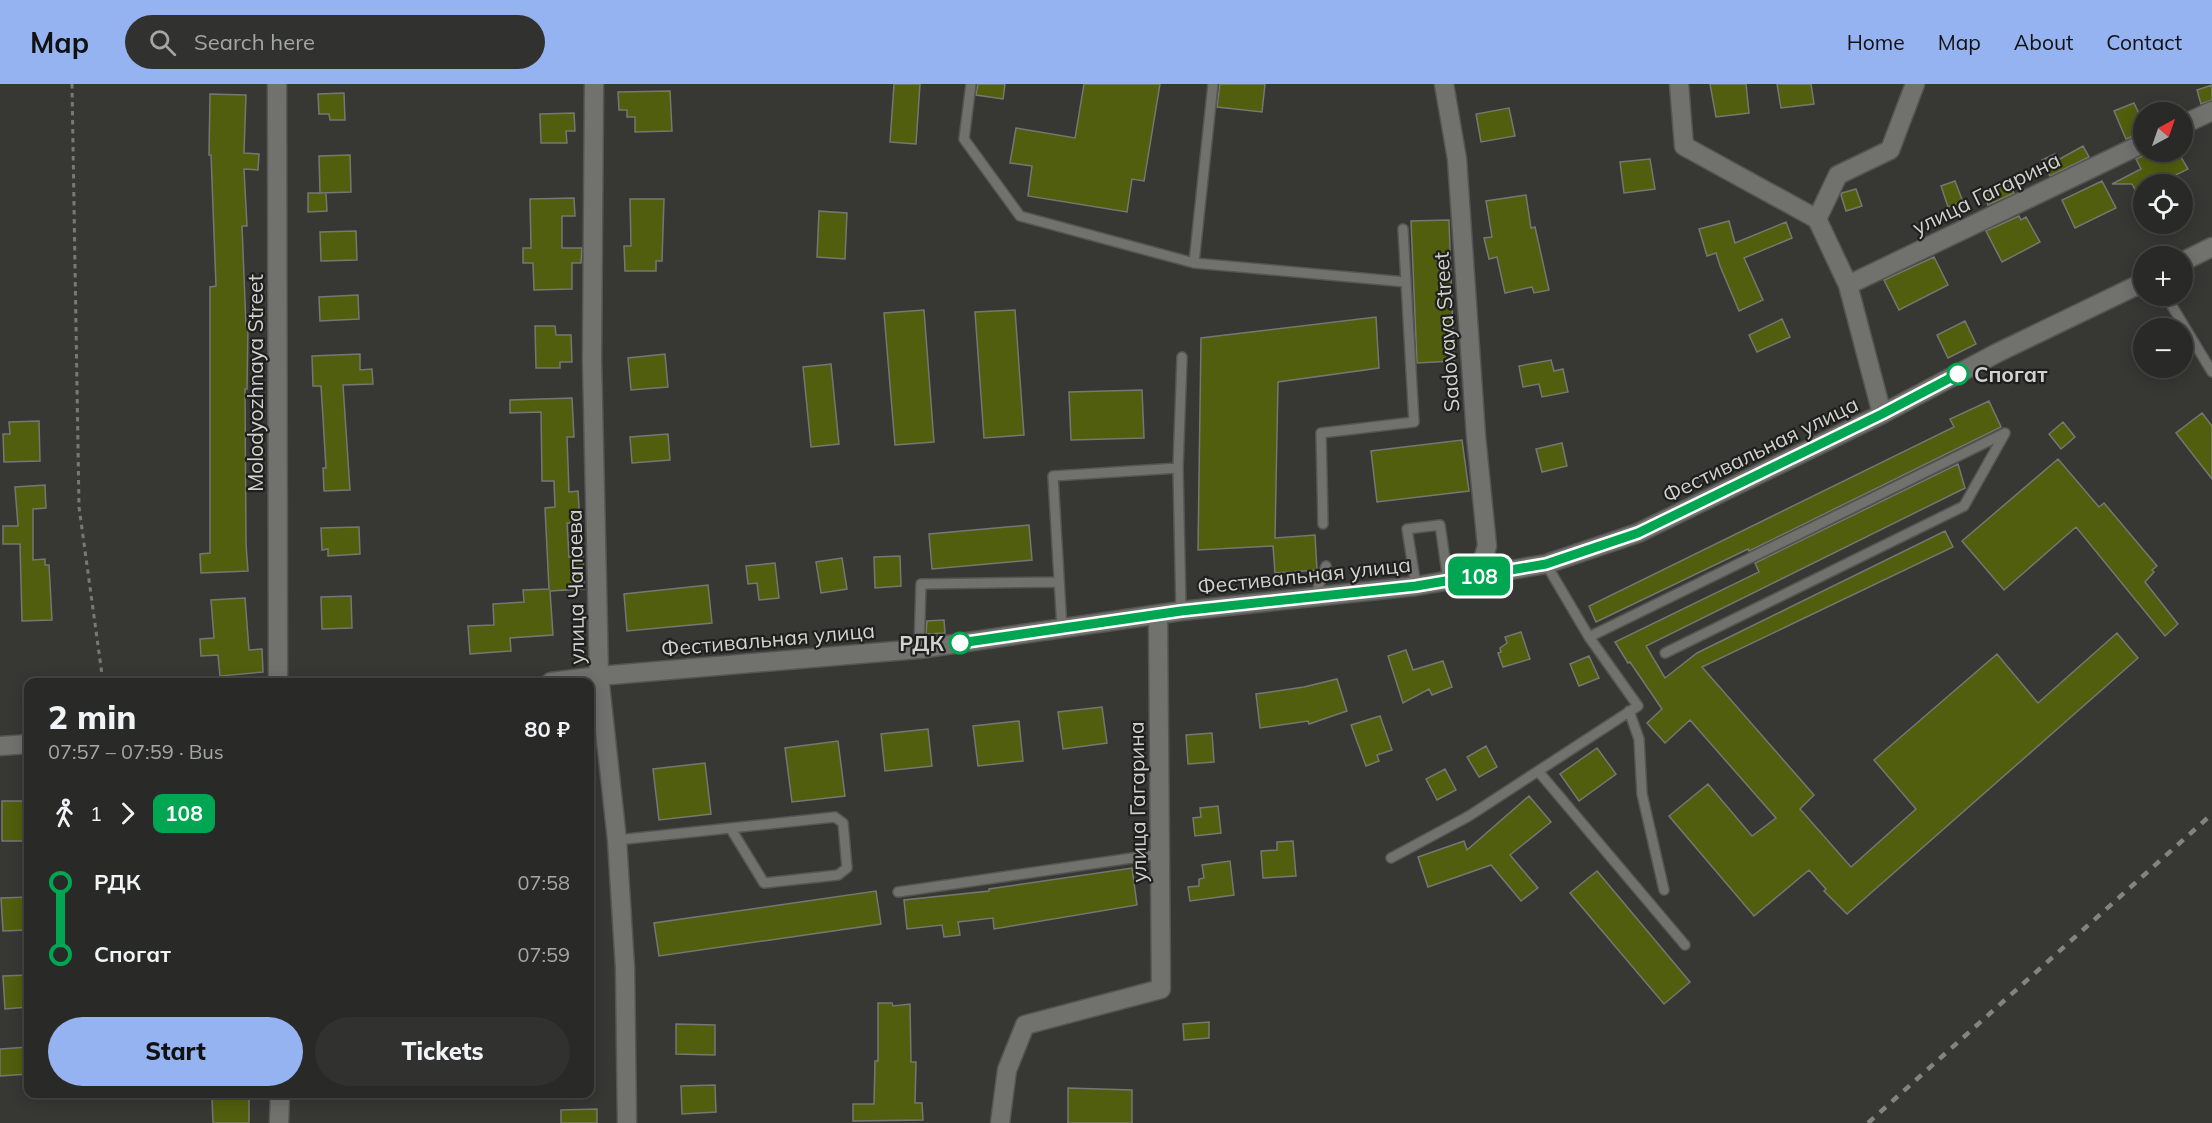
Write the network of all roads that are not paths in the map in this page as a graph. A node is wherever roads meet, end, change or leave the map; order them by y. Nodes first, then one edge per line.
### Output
1 (278, 84) edge
2 (594, 84) edge
3 (971, 84) edge
4 (1213, 84) edge
5 (1444, 84) edge
6 (1679, 84) edge
7 (1915, 84) edge
8 (2212, 111) edge
9 (2193, 120) edge
10 (2133, 148) edge
11 (1817, 219) junction
12 (1403, 229) dead end
13 (2212, 247) edge
14 (2193, 256) edge
15 (1194, 263) junction
16 (1406, 282) junction
17 (1848, 285) junction
18 (2133, 287) edge
19 (2172, 306) edge
20 (1182, 357) dead end
21 (2210, 366) edge
22 (1882, 414) junction
23 (1178, 468) junction
24 (1323, 525) dead end
25 (1546, 564) junction
26 (1326, 566) dead end
27 (1478, 576) junction
28 (1448, 580) junction
29 (1059, 582) junction
30 (1416, 586) junction
31 (1315, 596) junction
32 (1181, 611) junction
33 (1158, 616) junction
34 (1062, 629) junction
35 (1589, 637) junction
36 (919, 648) junction
37 (1665, 653) dead end
38 (599, 676) junction
39 (278, 678) edge
40 (583, 678) edge
41 (1629, 711) junction
42 (24, 744) edge
43 (0, 746) edge
44 (1538, 771) junction
45 (731, 829) junction
46 (617, 840) junction
47 (1160, 854) junction
48 (1391, 858) dead end
49 (1664, 890) dead end
50 (898, 892) dead end
51 (1685, 945) dead end
52 (280, 1098) edge
53 (279, 1123) edge
54 (627, 1123) edge
55 (1000, 1123) edge

1 - 39 street, Molodyozhnaya Street
2 - 38 street, улица Чапаева
3 - 15 lane
4 - 15 lane
5 - 27 street, Sadovaya Street
6 - 11 street
7 - 11 street
8 - 9 street
10 - 17 street, улица Гагарина
11 - 17 street
12 - 16 lane
13 - 14 street
15 - 16 lane
16 - 24 lane
17 - 22 street
18 - 22 street, Фестивальная улица
19 - 21 lane
20 - 23 lane
22 - 25 street, Фестивальная улица
23 - 29 lane
23 - 32 lane
25 - 27 street, Фестивальная улица
25 - 35 lane
26 - 31 lane
27 - 28 street, Фестивальная улица
28 - 30 street, Фестивальная улица
28 - 30 lane
29 - 34 lane
29 - 36 lane
30 - 31 street, Фестивальная улица
31 - 32 street, Фестивальная улица
32 - 33 street, Фестивальная улица
33 - 34 street, Фестивальная улица
33 - 47 street, улица Гагарина
34 - 36 street, Фестивальная улица
35 - 37 lane
35 - 41 lane
36 - 38 street, Фестивальная улица
38 - 40 street, Фестивальная улица
38 - 46 street, улица Чапаева
41 - 44 lane
41 - 49 lane
42 - 43 street
44 - 48 lane
44 - 51 lane
45 - 45 lane
45 - 46 lane
46 - 54 street, улица Чапаева
47 - 50 lane
47 - 55 street, улица Гагарина
52 - 53 street

